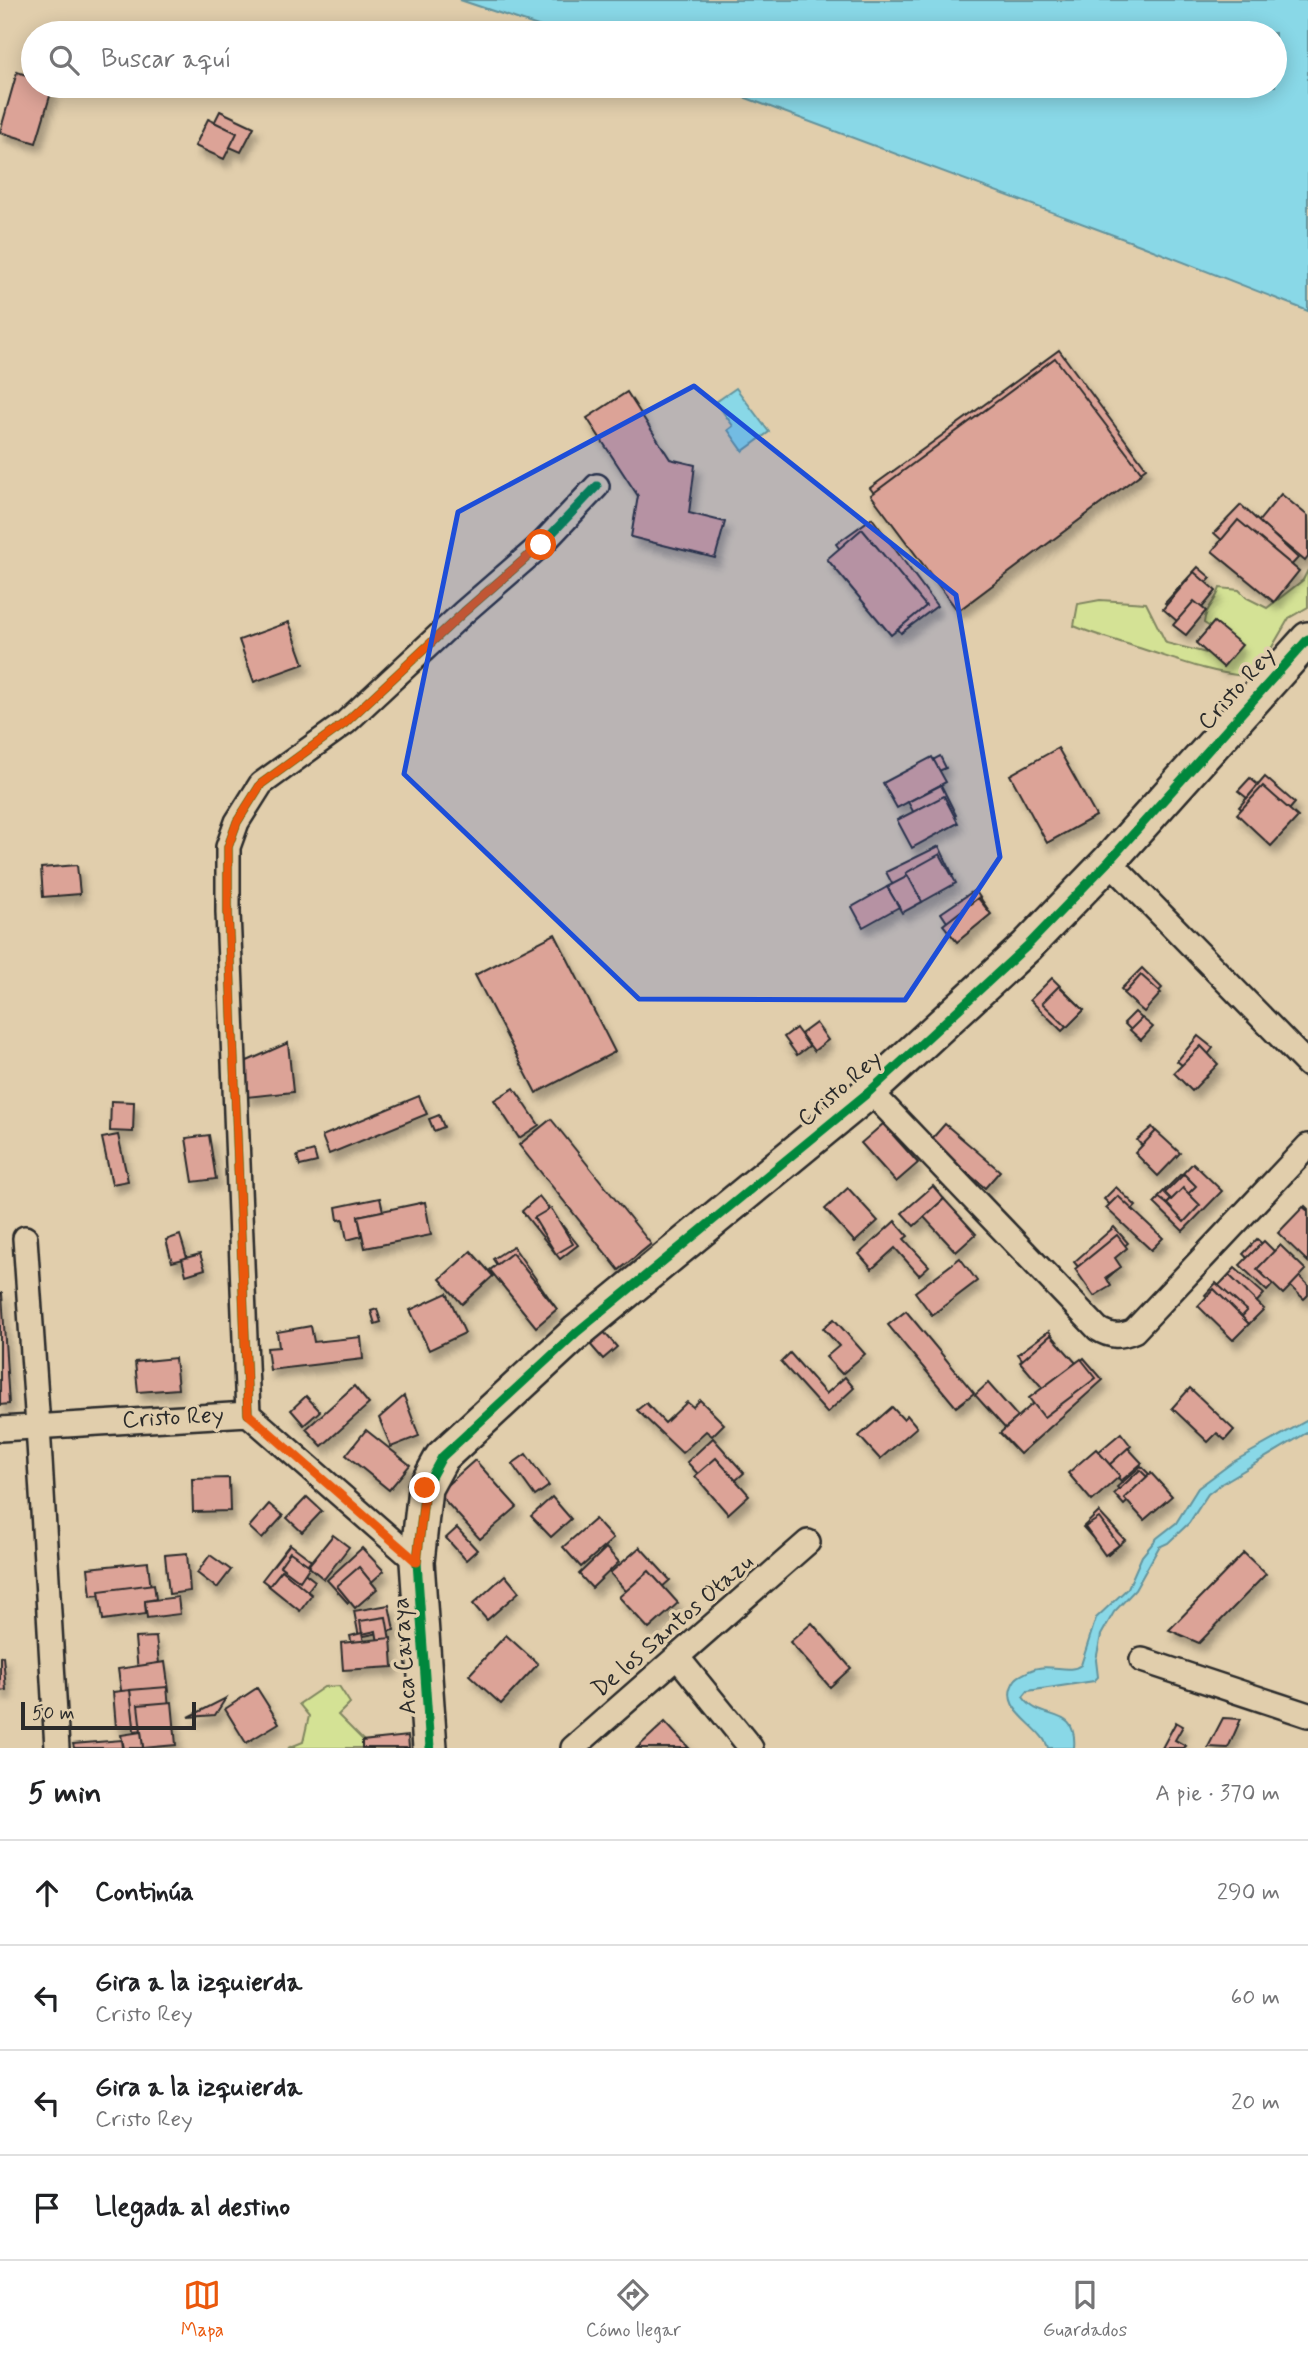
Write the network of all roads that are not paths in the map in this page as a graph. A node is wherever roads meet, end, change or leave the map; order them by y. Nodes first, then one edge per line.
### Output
1 (597, 486) dead end
2 (1308, 639) edge
3 (1109, 861) junction
4 (1308, 1066) edge
5 (870, 1091) junction
6 (1308, 1146) edge
7 (24, 1238) dead end
8 (248, 1414) junction
9 (38, 1426) junction
10 (0, 1429) edge
11 (808, 1542) dead end
12 (417, 1562) junction
13 (678, 1658) junction
14 (1142, 1660) dead end
15 (1308, 1715) edge
16 (57, 1748) edge
17 (430, 1748) edge
18 (573, 1748) edge
19 (751, 1748) edge

1 - 8 street
2 - 3 street, Cristo Rey
3 - 4 street
3 - 5 street, Cristo Rey
5 - 6 street
5 - 12 street, Cristo Rey
7 - 9 street
8 - 9 street, Cristo Rey
8 - 12 street, Cristo Rey
9 - 10 street, Cristo Rey
9 - 16 street
11 - 13 street, De los Santos Otazu
12 - 17 street, Aca Caraya
13 - 18 street, De los Santos Otazu
13 - 19 street
14 - 15 street

